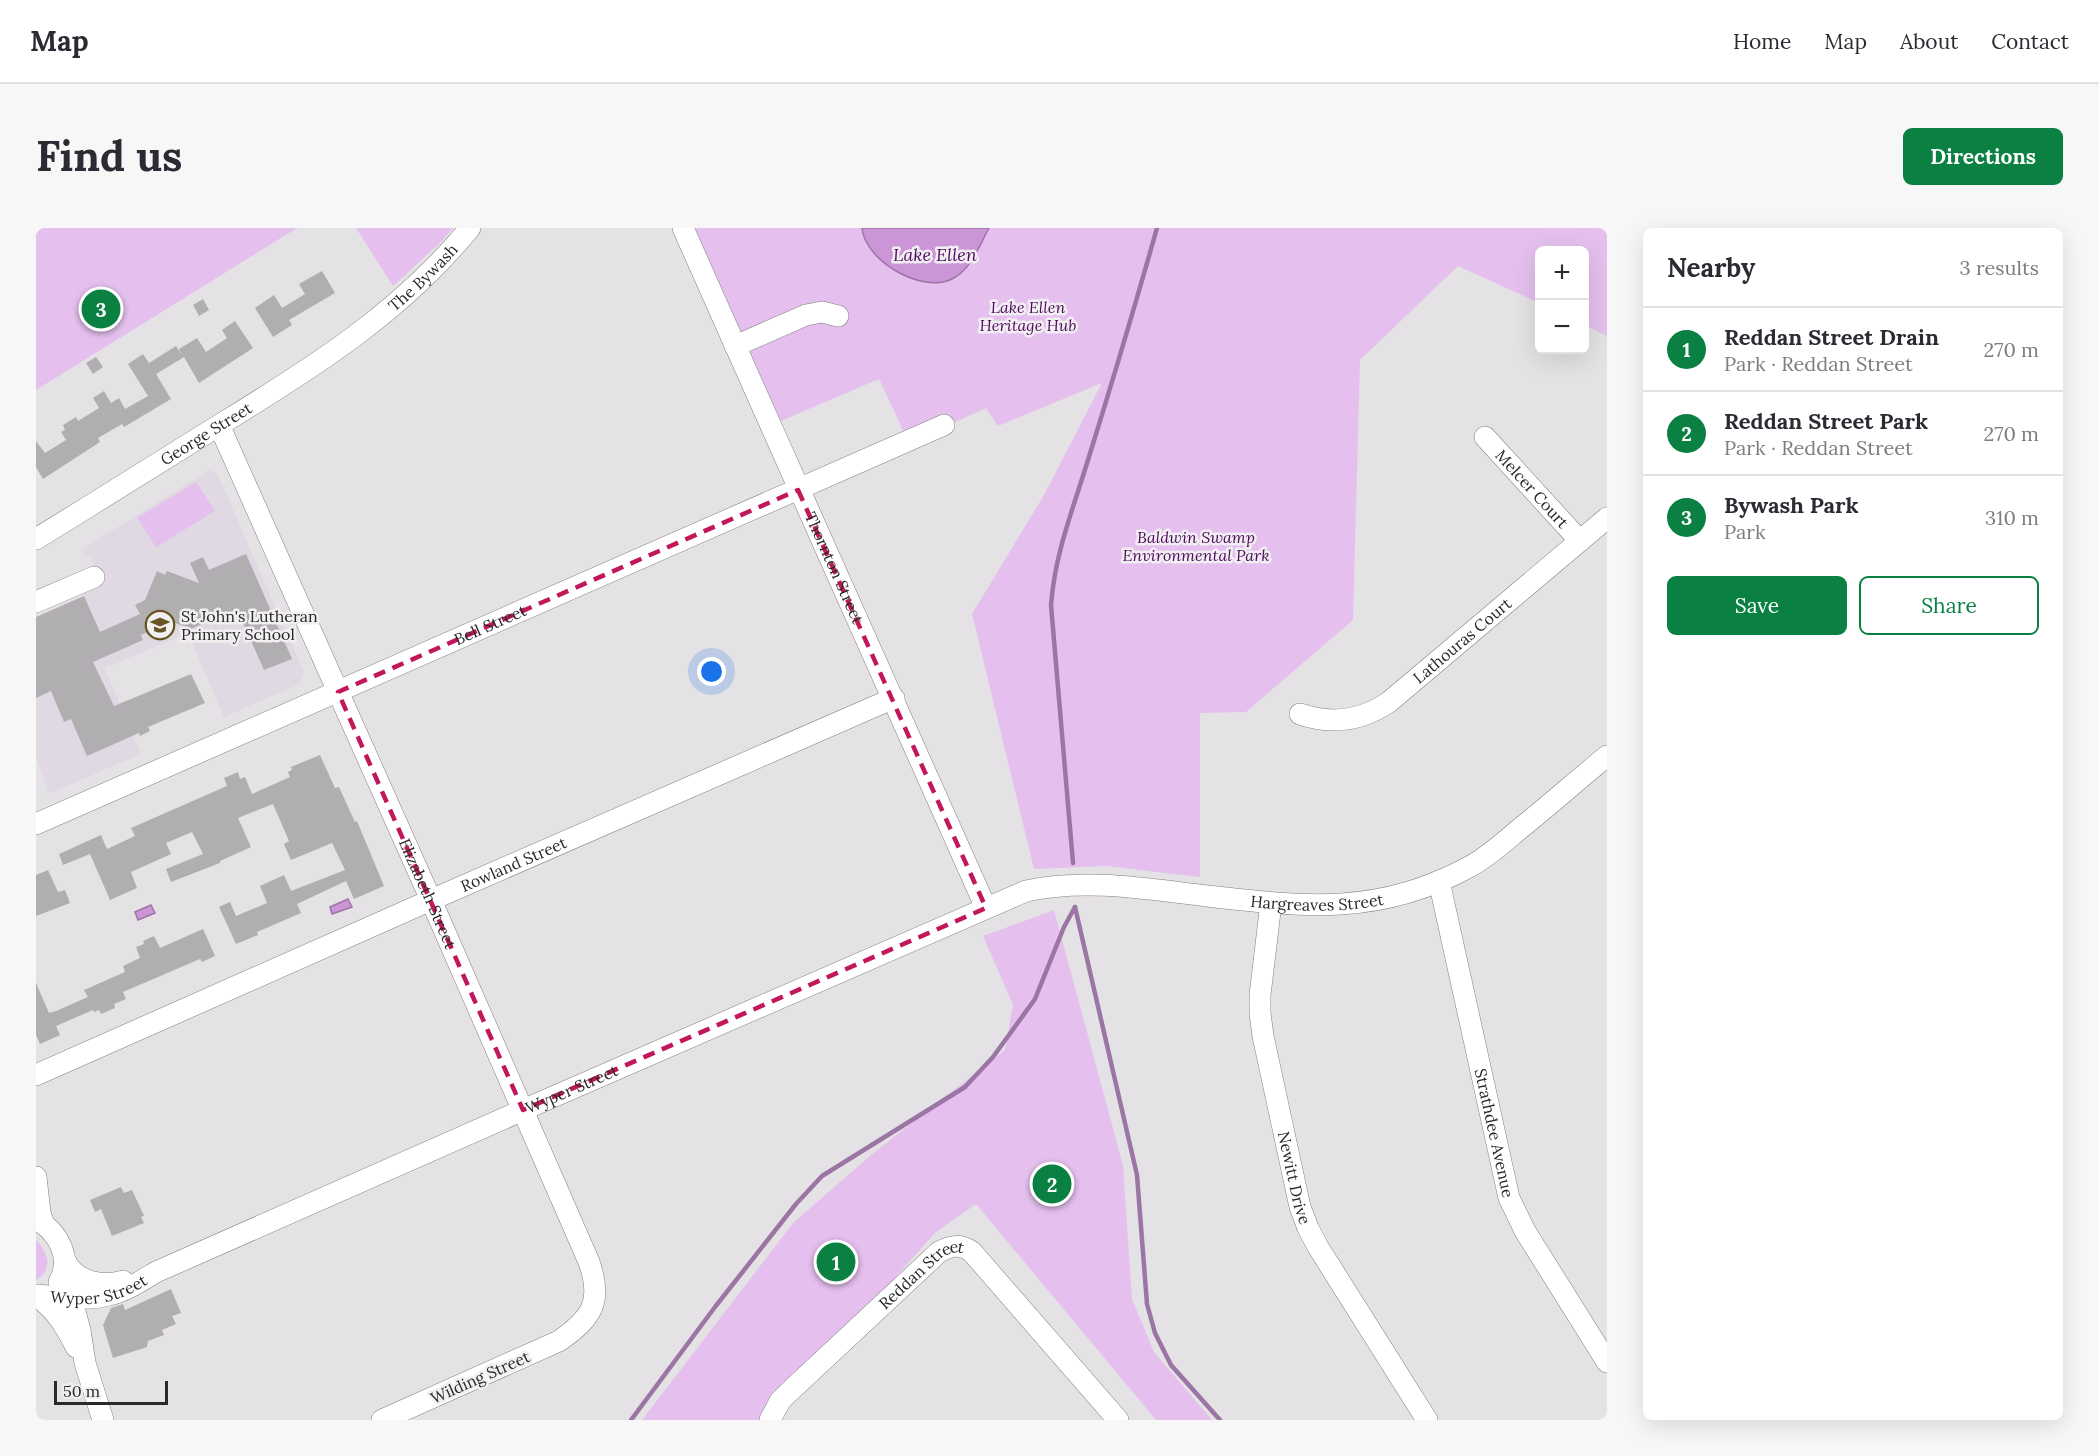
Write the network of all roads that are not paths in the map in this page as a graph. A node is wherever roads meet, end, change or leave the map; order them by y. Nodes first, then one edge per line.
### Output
1 (470, 228) edge
2 (683, 228) edge
3 (838, 316) dead end
4 (373, 324) joint
5 (735, 346) junction
6 (219, 425) junction
7 (944, 425) dead end
8 (1485, 437) dead end
9 (798, 490) junction
10 (1607, 518) edge
11 (36, 539) edge
12 (1580, 541) junction
13 (94, 577) dead end
14 (36, 602) edge
15 (338, 692) junction
16 (894, 698) junction
17 (1300, 714) dead end
18 (1607, 756) edge
19 (36, 824) edge
20 (1439, 881) junction
21 (431, 900) junction
22 (1271, 903) junction
23 (986, 908) junction
24 (36, 1075) edge
25 (523, 1110) junction
26 (36, 1178) edge
27 (40, 1222) edge
28 (65, 1266) junction
29 (156, 1272) junction
30 (37, 1295) edge
31 (107, 1296) junction
32 (70, 1297) junction
33 (80, 1330) junction
34 (545, 1349) joint
35 (1607, 1362) edge
36 (85, 1363) junction
37 (103, 1420) edge
38 (382, 1420) edge
39 (770, 1420) edge
40 (1118, 1420) edge
41 (1427, 1420) edge

1 - 4 street, The Bywash
2 - 5 street, Thornton Street
3 - 5 street
4 - 6 street, George Street
5 - 9 street, Thornton Street
6 - 11 street, George Street
6 - 15 street, Elizabeth Street
7 - 9 street, Bell Street
8 - 12 street, Melcer Court
9 - 15 street, Bell Street
9 - 16 street, Thornton Street
10 - 12 street, Lathouras Court
12 - 17 street, Lathouras Court
13 - 14 street
15 - 19 street, Bell Street
15 - 21 street, Elizabeth Street
16 - 21 street, Rowland Street
16 - 23 street, Thornton Street
18 - 20 street, Hargreaves Street
20 - 22 street, Hargreaves Street
20 - 35 street, Strathdee Avenue
21 - 24 street, Rowland Street
21 - 25 street, Elizabeth Street
22 - 23 street, Hargreaves Street
22 - 41 street, Newitt Drive
23 - 25 street, Wyper Street
25 - 29 street, Wyper Street
25 - 34 street, Elizabeth Street
26 - 27 street
27 - 28 street
28 - 29 street, Wyper Street
28 - 30 street
28 - 32 street
29 - 31 street, Wyper Street
30 - 32 street, Wyper Street
30 - 36 street
31 - 32 street, Wyper Street
31 - 33 street
32 - 33 street
33 - 36 street
34 - 38 street, Wilding Street
36 - 37 street
39 - 40 street, Reddan Street

